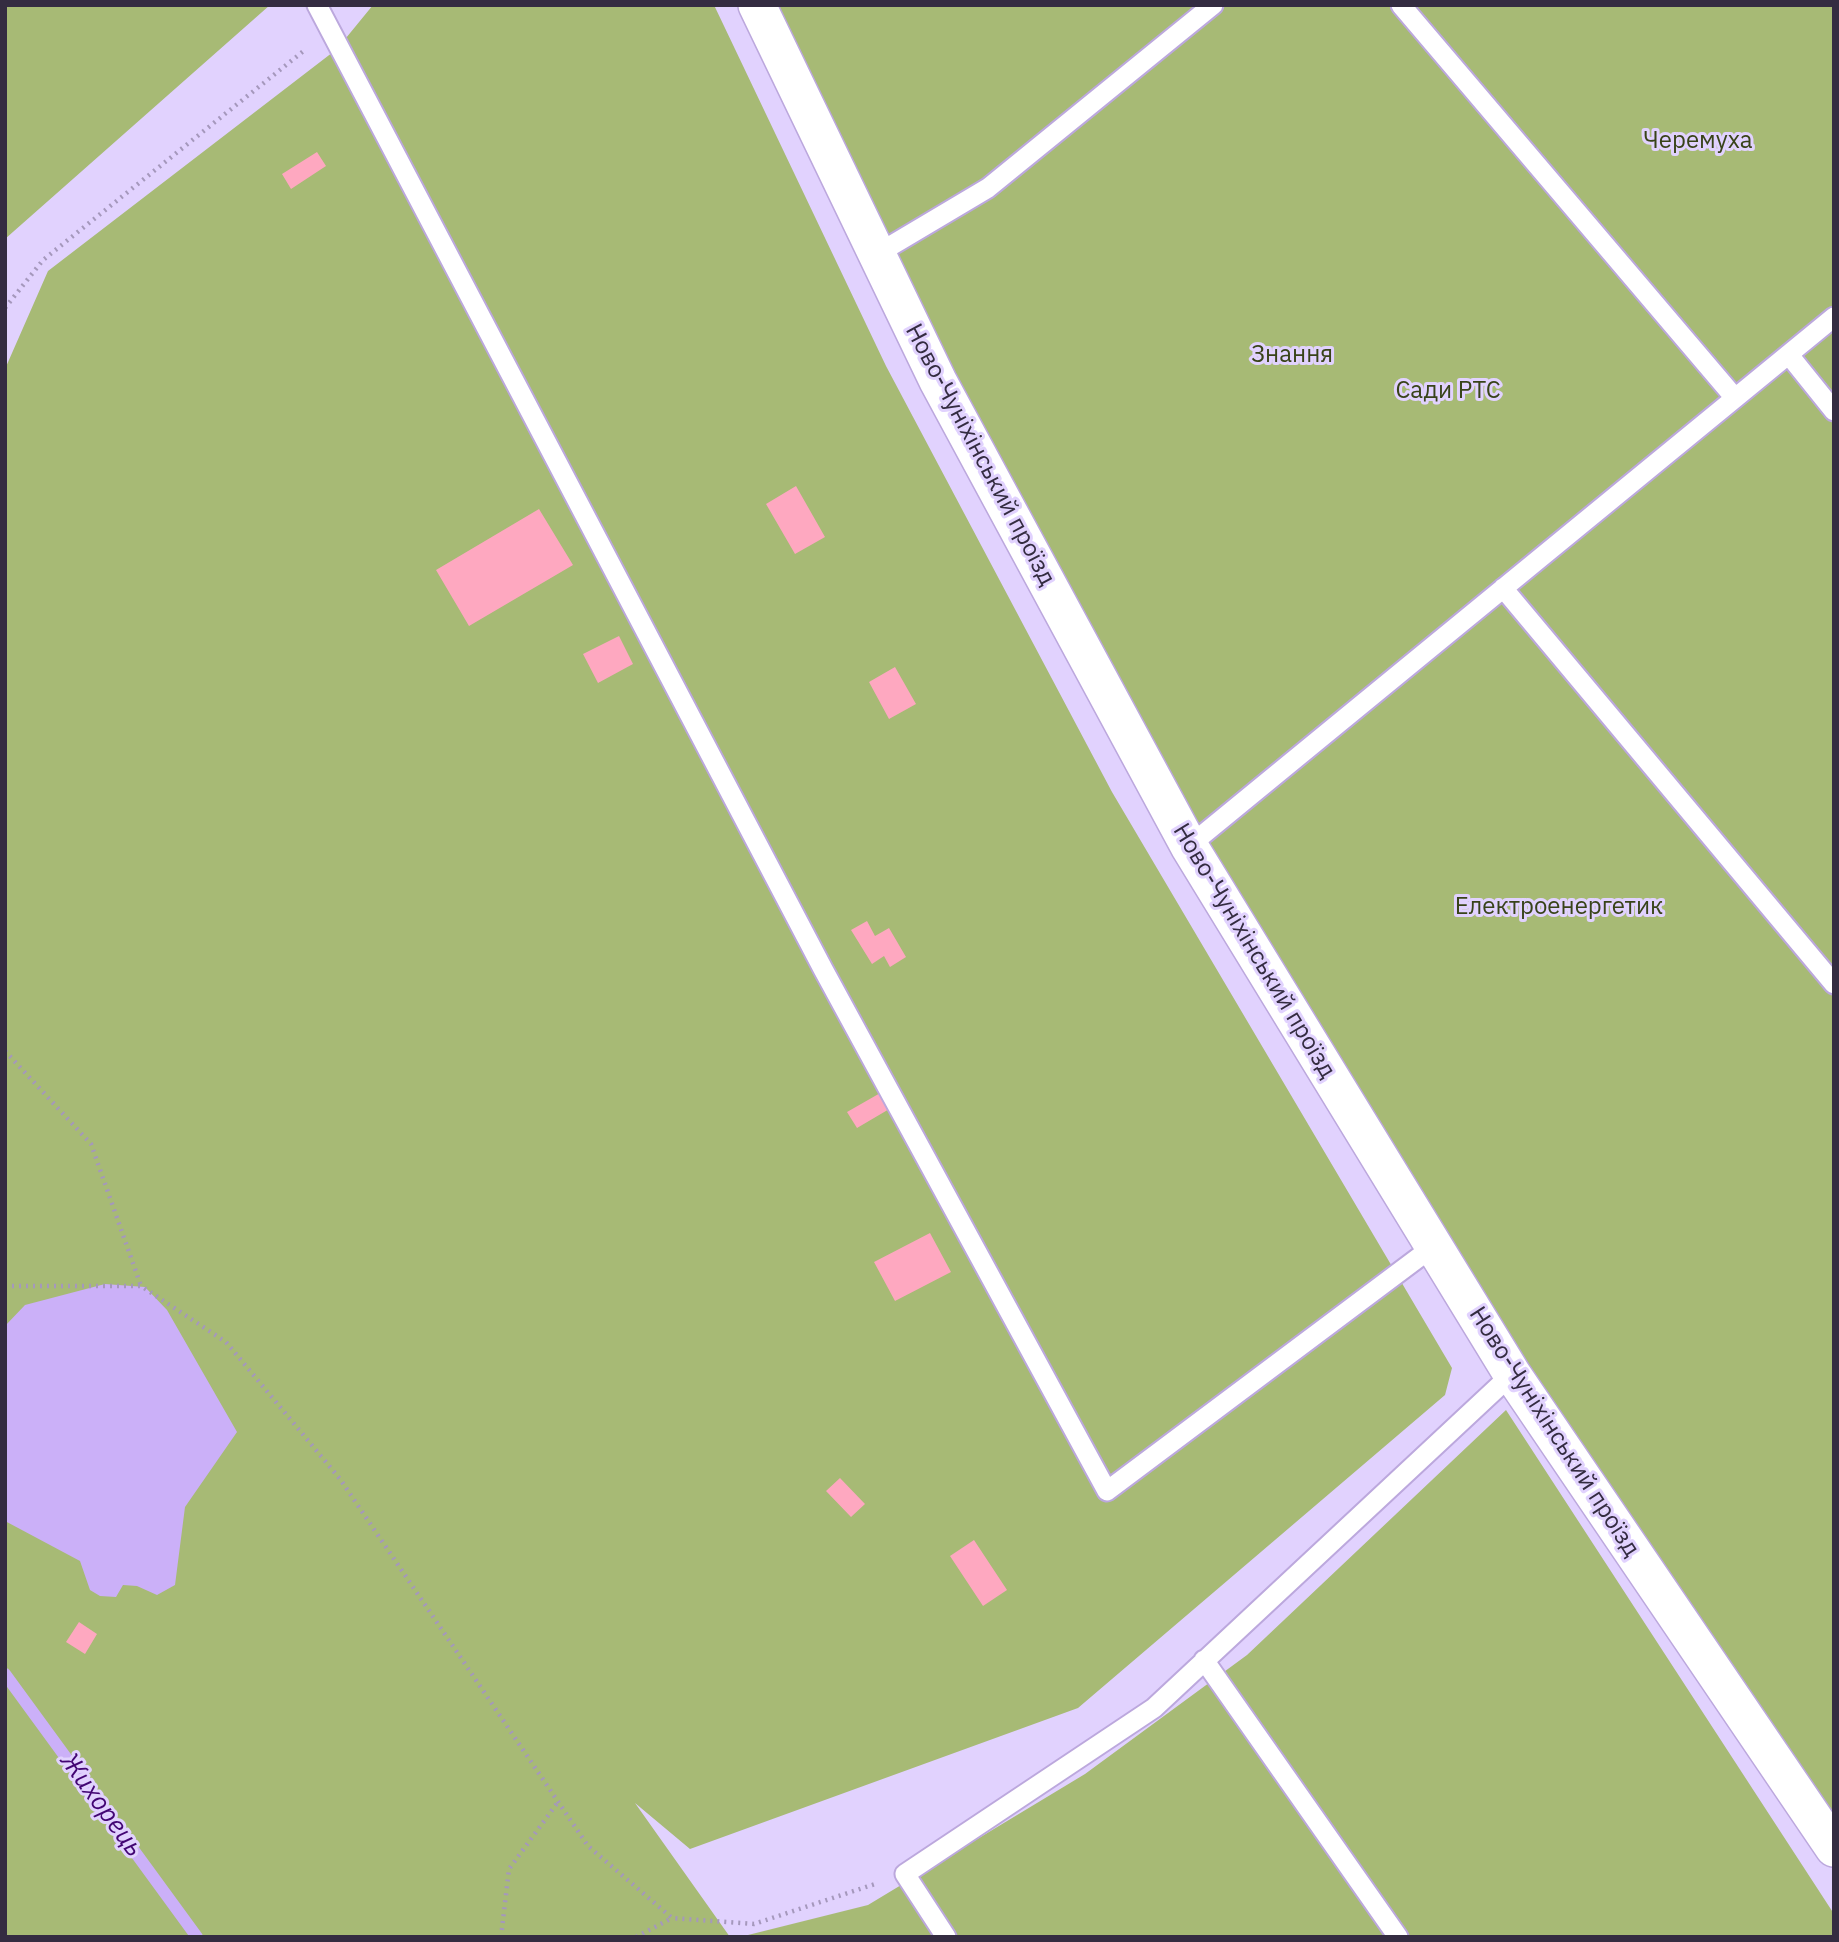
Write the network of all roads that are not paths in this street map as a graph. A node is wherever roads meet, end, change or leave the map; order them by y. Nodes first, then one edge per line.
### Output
1 (317, 5) edge
2 (757, 5) edge
3 (1213, 5) edge
4 (1401, 5) edge
5 (877, 254) junction
6 (1834, 317) edge
7 (1788, 355) junction
8 (1735, 398) junction
9 (1834, 411) edge
10 (1503, 588) junction
11 (1189, 846) junction
12 (1834, 984) edge
13 (1434, 1246) junction
14 (1512, 1374) junction
15 (1204, 1660) junction
16 (1834, 1848) edge
17 (946, 1937) edge
18 (1398, 1937) edge

1 - 13 lane
2 - 5 street, Ново-Чуніхінський проїзд
3 - 5 lane
4 - 8 lane
5 - 11 street, Ново-Чуніхінський проїзд
6 - 7 lane
7 - 8 lane
7 - 9 lane
8 - 10 lane
10 - 11 lane
10 - 12 lane
11 - 13 street, Ново-Чуніхінський проїзд
13 - 14 street, Ново-Чуніхінський проїзд
14 - 15 lane
14 - 16 street, Ново-Чуніхінський проїзд
15 - 17 lane
15 - 18 lane

